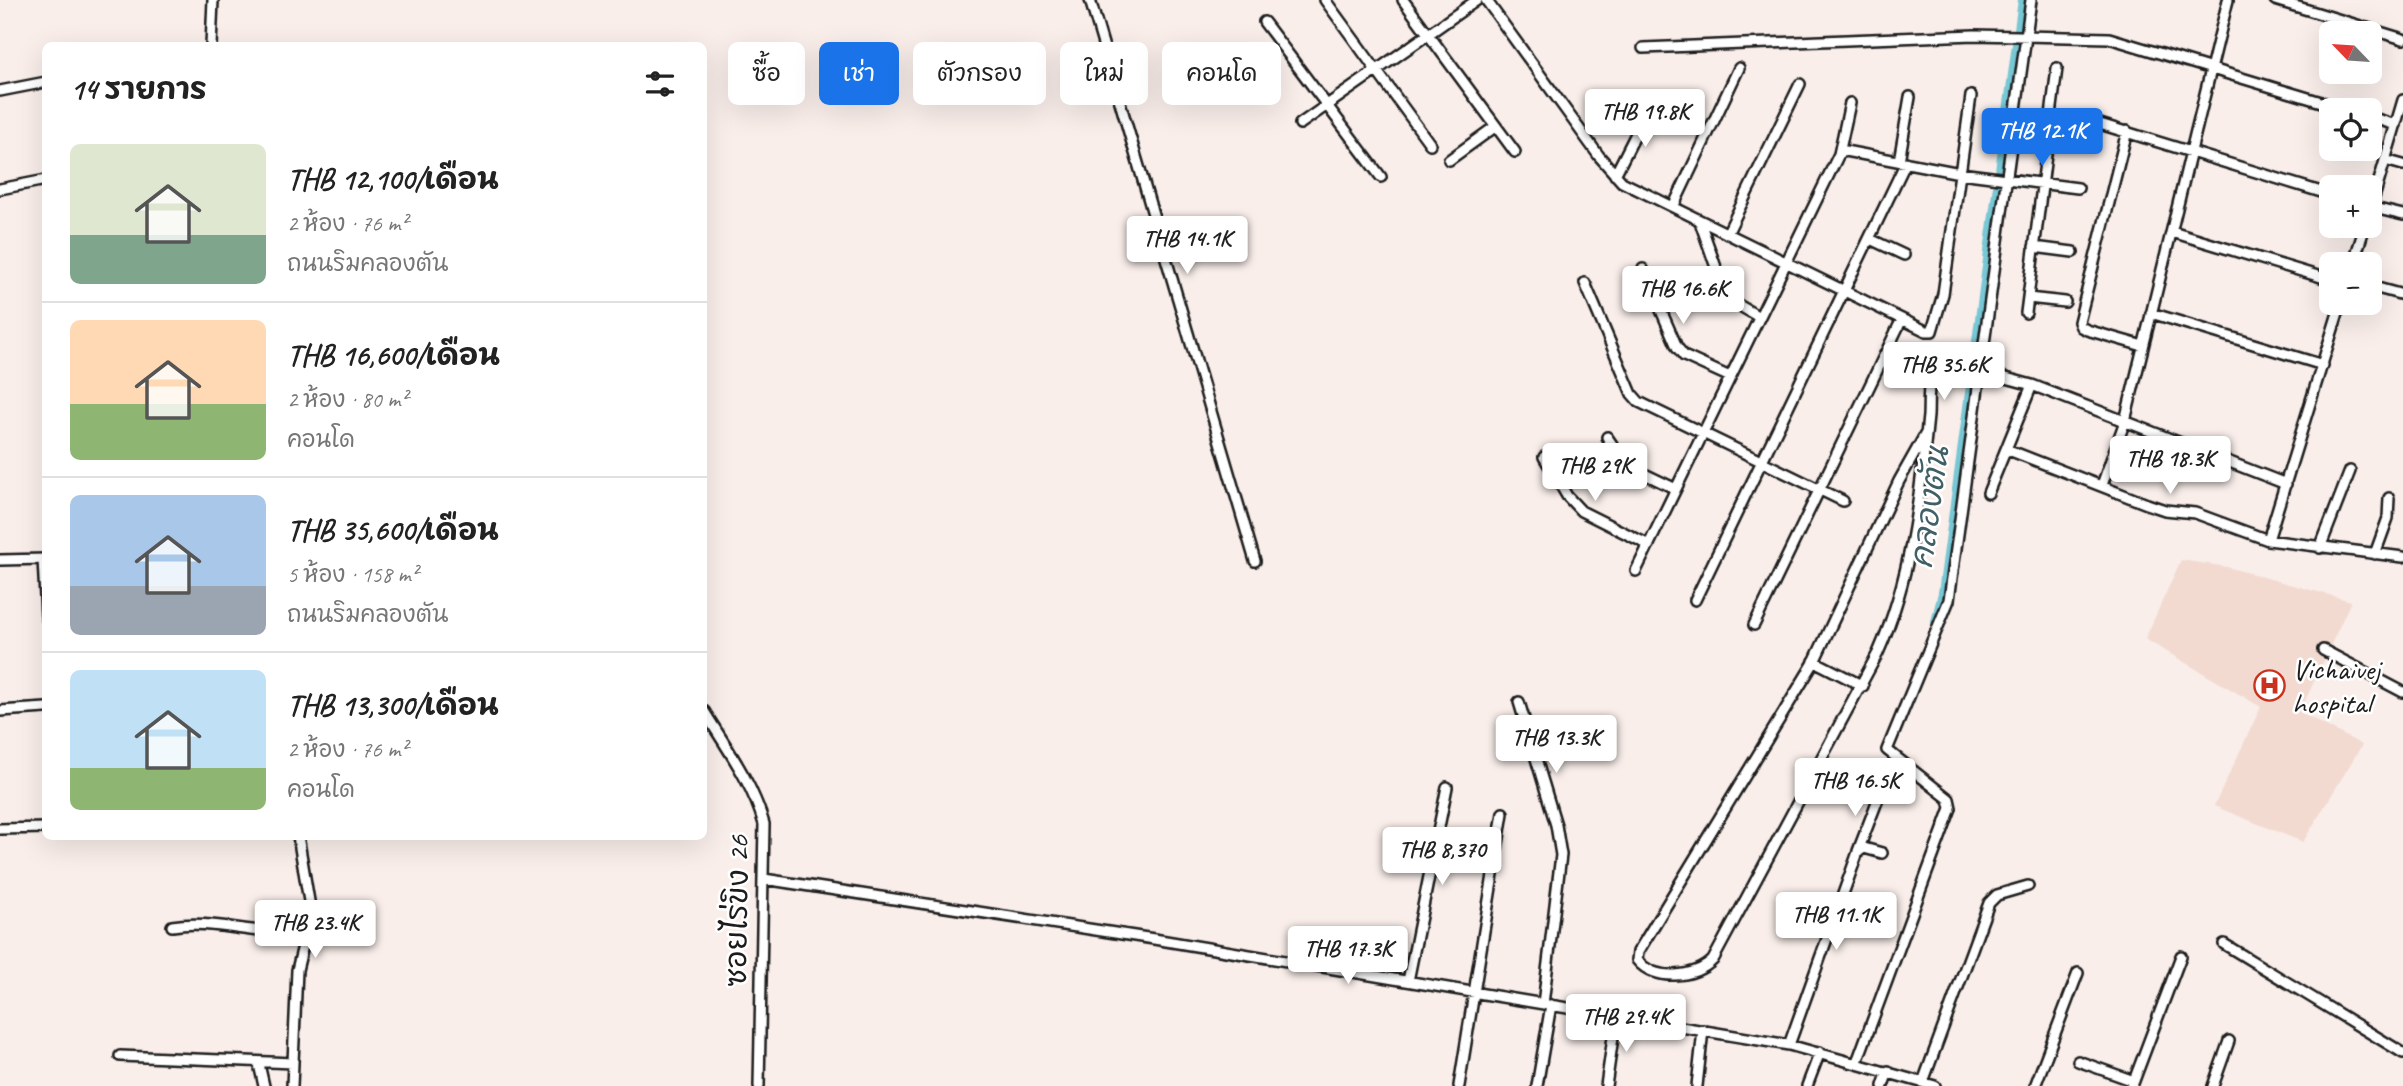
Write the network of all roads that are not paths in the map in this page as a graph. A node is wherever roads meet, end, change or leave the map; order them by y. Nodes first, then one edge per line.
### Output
1 (213, 0) edge
2 (1090, 0) edge
3 (1325, 0) edge
4 (1403, 0) edge
5 (1477, 0) edge
6 (1486, 0) edge
7 (2031, 0) edge
8 (2228, 0) edge
9 (2274, 0) edge
10 (1264, 22) dead end
11 (1427, 33) junction
12 (2023, 38) junction
13 (2403, 39) edge
14 (211, 42) edge
15 (1643, 48) dead end
16 (1739, 68) dead end
17 (2057, 68) dead end
18 (2212, 68) junction
19 (1377, 69) junction
20 (42, 83) edge
21 (1800, 84) dead end
22 (0, 91) edge
23 (1971, 96) dead end
24 (1910, 97) dead end
25 (2403, 100) edge
26 (2319, 101) edge
27 (1850, 103) dead end
28 (1326, 106) junction
29 (1648, 110) dead end
30 (2090, 121) dead end
31 (2382, 121) edge
32 (1300, 124) dead end
33 (2396, 125) junction
34 (1496, 126) junction
35 (2127, 131) junction
36 (1430, 144) dead end
37 (2191, 151) junction
38 (1516, 152) dead end
39 (1839, 155) junction
40 (1449, 160) dead end
41 (2385, 160) junction
42 (1903, 162) junction
43 (2403, 165) edge
44 (1960, 173) junction
45 (1615, 175) junction
46 (2380, 175) edge
47 (1381, 177) dead end
48 (2001, 179) junction
49 (42, 181) edge
50 (2041, 183) junction
51 (2078, 188) dead end
52 (0, 189) edge
53 (2319, 191) edge
54 (1673, 207) junction
55 (2382, 211) edge
56 (2403, 215) edge
57 (1700, 222) junction
58 (2172, 232) junction
59 (1727, 234) junction
60 (1870, 239) junction
61 (2034, 247) junction
62 (2073, 252) dead end
63 (1904, 255) dead end
64 (1785, 263) junction
65 (1643, 269) dead end
66 (2319, 276) edge
67 (1585, 283) dead end
68 (2382, 289) edge
69 (1844, 293) junction
70 (2403, 295) edge
71 (2028, 298) junction
72 (2065, 302) dead end
73 (2026, 313) dead end
74 (2151, 313) junction
75 (2338, 315) edge
76 (1759, 317) junction
77 (1901, 321) junction
78 (2143, 346) junction
79 (2323, 365) junction
80 (1977, 368) junction
81 (1730, 377) junction
82 (2032, 385) junction
83 (2125, 421) junction
84 (1703, 433) junction
85 (1926, 433) junction
86 (1607, 437) dead end
87 (2006, 449) junction
88 (1544, 457) dead end
89 (1762, 463) junction
90 (2350, 471) dead end
91 (2286, 484) junction
92 (2102, 485) junction
93 (1676, 489) junction
94 (1818, 490) junction
95 (1988, 493) dead end
96 (2389, 498) dead end
97 (1843, 501) dead end
98 (2268, 540) junction
99 (1649, 545) junction
100 (2320, 548) junction
101 (2375, 554) junction
102 (2403, 557) edge
103 (42, 559) edge
104 (0, 560) edge
105 (1255, 561) dead end
106 (1636, 571) dead end
107 (1696, 600) dead end
108 (1754, 625) dead end
109 (2323, 650) dead end
110 (1814, 661) junction
111 (1863, 686) junction
112 (2403, 692) edge
113 (1519, 702) dead end
114 (42, 708) edge
115 (0, 711) edge
116 (707, 716) edge
117 (1447, 787) dead end
118 (1880, 794) dead end
119 (1503, 813) dead end
120 (42, 828) edge
121 (0, 829) edge
122 (299, 840) edge
123 (1858, 852) junction
124 (1882, 853) dead end
125 (764, 879) junction
126 (2028, 886) dead end
127 (172, 926) dead end
128 (305, 930) junction
129 (2224, 944) dead end
130 (2181, 956) dead end
131 (2078, 973) dead end
132 (1408, 981) junction
133 (1476, 992) junction
134 (1547, 1005) junction
135 (1616, 1016) junction
136 (1703, 1030) junction
137 (2229, 1041) dead end
138 (1789, 1045) junction
139 (1820, 1052) junction
140 (2403, 1053) edge
141 (120, 1056) dead end
142 (2078, 1061) dead end
143 (1857, 1062) junction
144 (289, 1063) junction
145 (263, 1064) junction
146 (1888, 1071) junction
147 (1923, 1082) junction
148 (2133, 1084) edge
149 (264, 1086) edge
150 (292, 1086) edge
151 (759, 1086) edge
152 (1459, 1086) edge
153 (1537, 1086) edge
154 (1606, 1086) edge
155 (1697, 1086) edge
156 (1807, 1086) edge
157 (1883, 1086) edge
158 (1935, 1086) edge
159 (2035, 1086) edge
160 (2213, 1086) edge

1 - 14 street
2 - 105 street
3 - 19 street
4 - 11 street
5 - 11 street
6 - 45 street
7 - 12 street
8 - 18 street
9 - 13 street
10 - 28 street
11 - 19 street
11 - 34 street
12 - 15 street
12 - 18 street
12 - 48 street
16 - 54 street
17 - 50 street
18 - 26 street
18 - 37 street
19 - 28 street
19 - 36 street
20 - 22 street
21 - 59 street
23 - 44 street
24 - 42 street
25 - 33 street
27 - 39 street
28 - 32 street
28 - 47 street
29 - 45 street
30 - 35 street
31 - 33 street
33 - 41 street
34 - 38 street
34 - 40 street
35 - 37 street
35 - 78 street
37 - 53 street
37 - 58 street
39 - 42 street
39 - 64 street
41 - 43 street
41 - 46 street
42 - 44 street
42 - 60 street
44 - 48 street
44 - 77 street
45 - 54 street
48 - 50 street
48 - 80 street
49 - 52 street
50 - 51 street
50 - 61 street
54 - 57 street
55 - 56 street
57 - 59 street
57 - 76 street
58 - 66 street
58 - 74 street
59 - 64 street
60 - 63 street
60 - 69 street
61 - 62 street
61 - 71 street
64 - 69 street
64 - 76 street
65 - 81 street
67 - 84 street
68 - 70 street
69 - 77 street
69 - 89 street
71 - 72 street
71 - 73 street
74 - 78 street
74 - 79 street
75 - 79 street
76 - 81 street
77 - 94 street
78 - 83 street
79 - 91 street
80 - 82 street
80 - 85 street
80 - 143 street
81 - 84 street
82 - 83 street
82 - 87 street
83 - 91 street
83 - 92 street
84 - 89 street
84 - 93 street
85 - 110 street
85 - 111 street
86 - 93 street
87 - 92 street
87 - 95 street
88 - 99 street
89 - 94 street
89 - 107 street
90 - 100 street
91 - 98 street
92 - 98 street
93 - 99 street
94 - 97 street
94 - 108 street
96 - 101 street
98 - 100 street
99 - 106 street
100 - 101 street
101 - 102 street
103 - 104 street
109 - 112 street
110 - 111 street
110 - 111 street
113 - 134 street
114 - 115 street
116 - 125 street, ซอยไร่ขิง 26
117 - 132 street
118 - 123 street
119 - 133 street
120 - 121 street
122 - 128 street
123 - 124 street
123 - 138 street
125 - 132 street
125 - 151 street, ซอยไร่ขิง 26
126 - 147 street
127 - 128 street
128 - 144 street
129 - 140 street
130 - 148 street
131 - 159 street
132 - 133 street
133 - 134 street
133 - 152 street
134 - 135 street
134 - 153 street
135 - 136 street
135 - 154 street
136 - 138 street
136 - 155 street
137 - 160 street
138 - 139 street
139 - 143 street
139 - 156 street
141 - 145 street
142 - 148 street
143 - 146 street
144 - 145 street
144 - 150 street
145 - 149 street
146 - 147 street
146 - 157 street
147 - 158 street

